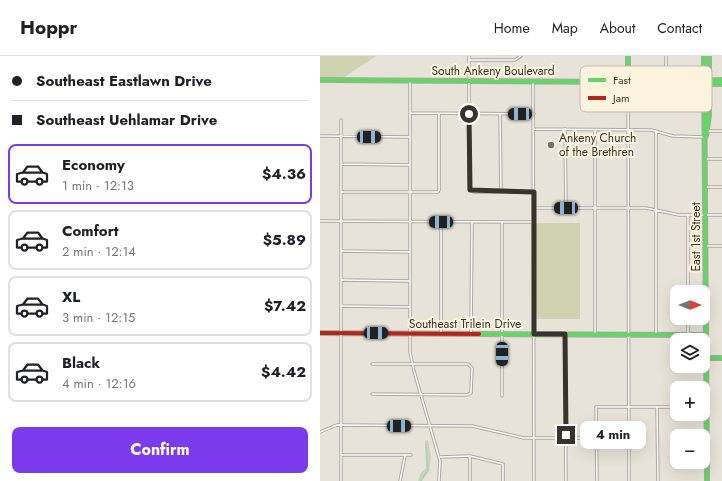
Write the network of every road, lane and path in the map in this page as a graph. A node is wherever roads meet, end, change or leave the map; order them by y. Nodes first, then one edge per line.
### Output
1 (469, 56) edge
2 (495, 56) edge
3 (499, 56) edge
4 (521, 56) edge
5 (704, 56) edge
6 (709, 56) edge
7 (469, 60) junction
8 (495, 60) junction
9 (499, 60) junction
10 (705, 66) edge
11 (708, 66) edge
12 (320, 80) edge
13 (722, 80) edge
14 (410, 81) junction
15 (469, 81) junction
16 (712, 81) edge
17 (533, 82) junction
18 (580, 82) edge
19 (712, 83) edge
20 (722, 84) edge
21 (628, 112) edge
22 (706, 112) edge
23 (708, 112) edge
24 (410, 114) junction
25 (439, 114) junction
26 (469, 114) junction
27 (500, 114) junction
28 (534, 114) junction
29 (341, 120) dead end
30 (534, 129) junction
31 (565, 129) junction
32 (595, 130) junction
33 (628, 130) junction
34 (708, 131) junction
35 (722, 131) edge
36 (656, 132) junction
37 (320, 136) edge
38 (341, 136) junction
39 (410, 137) junction
40 (706, 137) junction
41 (706, 159) junction
42 (722, 159) edge
43 (341, 164) junction
44 (410, 165) junction
45 (706, 187) junction
46 (722, 187) edge
47 (341, 192) junction
48 (410, 192) junction
49 (501, 192) junction
50 (534, 192) junction
51 (534, 208) junction
52 (566, 208) junction
53 (596, 208) junction
54 (628, 208) junction
55 (656, 210) junction
56 (688, 215) junction
57 (706, 215) junction
58 (722, 215) edge
59 (320, 220) edge
60 (341, 221) junction
61 (410, 222) junction
62 (441, 222) junction
63 (472, 222) junction
64 (502, 222) junction
65 (534, 222) junction
66 (706, 246) junction
67 (722, 246) edge
68 (341, 251) junction
69 (410, 252) junction
70 (341, 280) junction
71 (410, 281) junction
72 (688, 285) edge
73 (342, 306) junction
74 (410, 307) junction
75 (320, 333) edge
76 (342, 333) junction
77 (410, 333) junction
78 (706, 333) edge
79 (441, 334) junction
80 (472, 334) junction
81 (502, 334) junction
82 (534, 334) junction
83 (565, 334) junction
84 (595, 334) junction
85 (628, 334) junction
86 (656, 334) junction
87 (670, 334) edge
88 (710, 358) edge
89 (722, 358) edge
90 (372, 364) dead end
91 (412, 364) junction
92 (707, 373) edge
93 (372, 394) dead end
94 (421, 395) junction
95 (502, 396) dead end
96 (628, 407) junction
97 (657, 407) junction
98 (670, 407) edge
99 (342, 425) junction
100 (429, 426) junction
101 (320, 432) edge
102 (534, 438) junction
103 (566, 438) junction
104 (596, 438) junction
105 (341, 455) junction
106 (411, 455) dead end
107 (405, 456) junction
108 (470, 456) junction
109 (439, 457) junction
110 (341, 481) edge
111 (400, 481) edge
112 (440, 481) edge
113 (470, 481) edge
114 (503, 481) edge
115 (534, 481) edge
116 (566, 481) edge
117 (597, 481) edge
118 (629, 481) edge
119 (658, 481) edge
120 (707, 481) edge

1 - 7 street
2 - 8 street
3 - 9 street
4 - 9 street
5 - 10 main road
6 - 11 main road
7 - 8 street
7 - 15 street
8 - 9 street
12 - 14 main road, South Ankeny Boulevard
13 - 16 main road
14 - 15 main road, South Ankeny Boulevard
14 - 24 street
15 - 17 main road, South Ankeny Boulevard
15 - 26 street
17 - 18 main road, South Ankeny Boulevard
17 - 28 street
19 - 20 main road
21 - 33 street
22 - 40 main road, East 1st Street
23 - 34 main road, East 1st Street
24 - 25 street
24 - 39 street
25 - 26 street
25 - 48 street
26 - 27 street
26 - 49 street
27 - 28 street
27 - 49 street
28 - 30 street
29 - 38 street
30 - 31 street
30 - 50 street
31 - 32 street
31 - 52 street
32 - 33 street
32 - 53 street
33 - 36 street
33 - 54 street
34 - 35 street
34 - 40 main road, East 1st Street
36 - 40 street
36 - 55 street
37 - 38 street
38 - 39 street
38 - 43 street
39 - 44 street
40 - 41 main road, East 1st Street
41 - 42 street
41 - 45 main road, East 1st Street
43 - 44 street
43 - 47 street
44 - 48 street
45 - 46 street
45 - 57 main road, East 1st Street
47 - 48 street
47 - 60 street
48 - 61 street
49 - 50 street
50 - 51 street
51 - 52 street
51 - 65 street
52 - 53 street
53 - 54 street
53 - 84 street
54 - 55 street
54 - 85 street
55 - 56 street
55 - 86 street
56 - 57 street
56 - 72 street
57 - 58 street
57 - 66 main road, East 1st Street
59 - 60 street
60 - 61 street
60 - 68 street
61 - 62 street
61 - 69 street
62 - 63 street
62 - 79 street
63 - 64 street
63 - 80 street
64 - 65 street
64 - 81 street
65 - 82 street
66 - 67 street
66 - 78 main road, East 1st Street
68 - 69 street
68 - 70 street
69 - 71 street
70 - 71 street
70 - 73 street
71 - 74 street
73 - 74 street
73 - 76 street
74 - 77 street
75 - 76 main road, Southeast Trilein Drive
76 - 77 main road, Southeast Trilein Drive
76 - 99 street
77 - 79 main road, Southeast Trilein Drive
77 - 91 street
79 - 80 main road, Southeast Trilein Drive
80 - 81 main road, Southeast Trilein Drive
81 - 82 main road, Southeast Trilein Drive
81 - 95 street
82 - 83 main road, Southeast Trilein Drive
82 - 102 street
83 - 84 main road, Southeast Trilein Drive
83 - 103 street
84 - 85 main road, Southeast Trilein Drive
85 - 86 main road, Southeast Trilein Drive
85 - 96 street
86 - 87 main road, Southeast Trilein Drive
88 - 89 main road
90 - 91 street
91 - 94 street
91 - 94 street
92 - 120 main road, East 1st Street
93 - 94 street
94 - 100 street
96 - 97 street
96 - 104 street
96 - 118 street
97 - 98 street
97 - 119 street
99 - 100 street
99 - 101 street
99 - 105 street
100 - 102 street
100 - 109 street
102 - 103 street
102 - 115 street
103 - 104 street
103 - 116 street
104 - 117 street
105 - 107 street
105 - 110 street
106 - 107 street
107 - 111 street
108 - 109 street
108 - 113 street
108 - 114 street
109 - 112 street

